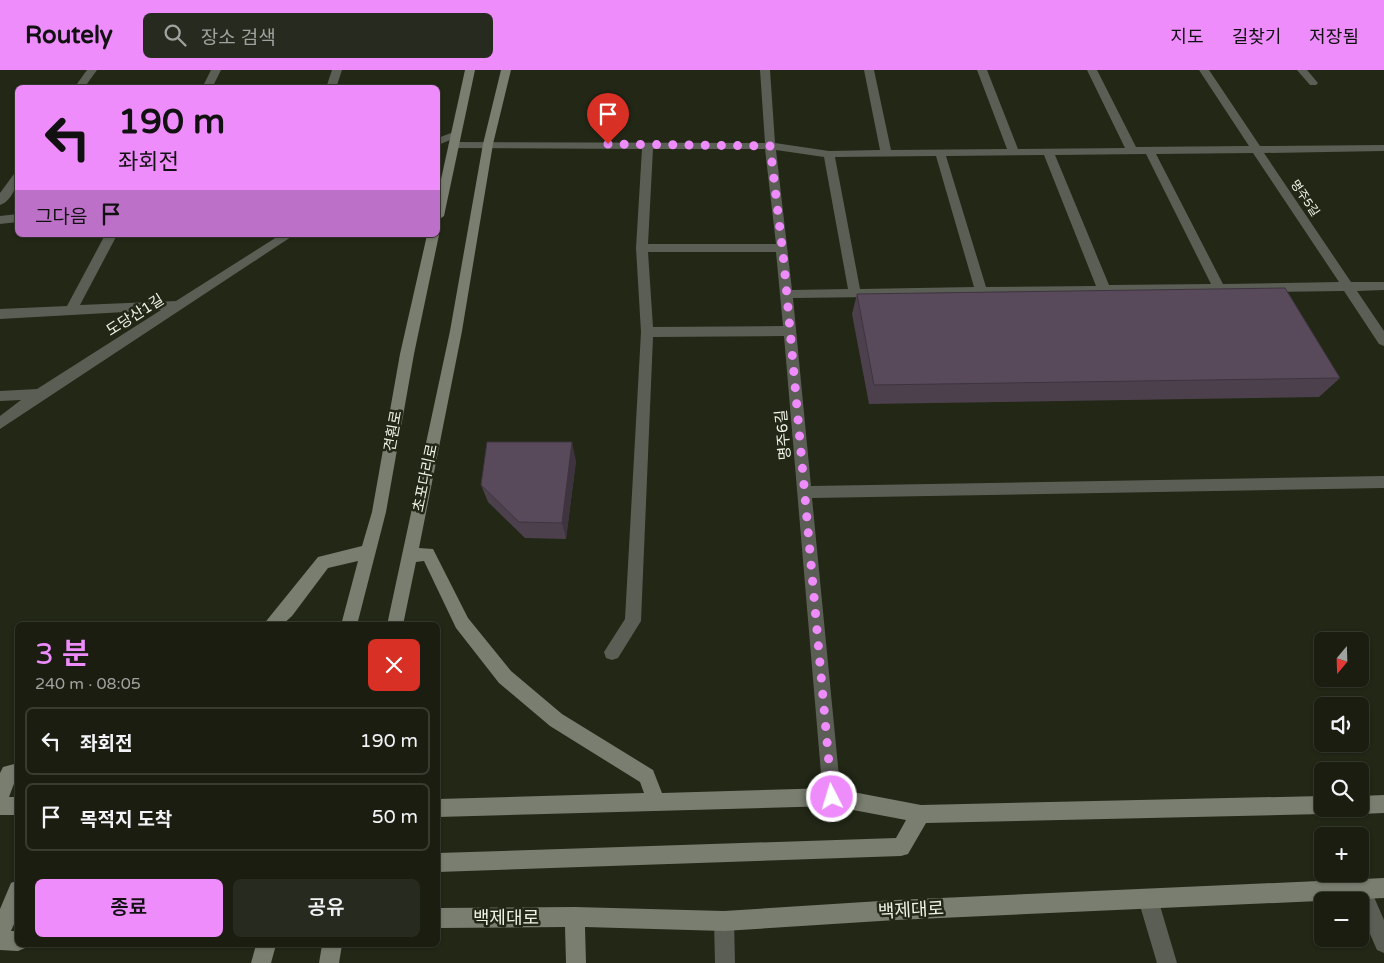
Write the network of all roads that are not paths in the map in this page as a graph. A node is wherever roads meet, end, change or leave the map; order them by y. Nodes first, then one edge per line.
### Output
1 (92, 70) edge
2 (216, 70) edge
3 (337, 70) edge
4 (470, 70) edge
5 (506, 70) edge
6 (765, 70) edge
7 (869, 70) edge
8 (982, 70) edge
9 (1092, 70) edge
10 (1204, 70) edge
11 (1302, 70) edge
12 (1313, 83) dead end
13 (81, 85) edge
14 (208, 85) edge
15 (332, 85) edge
16 (454, 139) junction
17 (440, 142) edge
18 (488, 144) junction
19 (648, 144) junction
20 (770, 146) junction
21 (1384, 148) edge
22 (1256, 149) junction
23 (1132, 150) junction
24 (1149, 150) junction
25 (1014, 152) junction
26 (1048, 152) junction
27 (886, 153) junction
28 (940, 153) junction
29 (829, 154) junction
30 (15, 180) edge
31 (0, 201) edge
32 (440, 206) edge
33 (15, 218) edge
34 (0, 220) edge
35 (110, 237) edge
36 (285, 237) edge
37 (433, 237) edge
38 (642, 248) junction
39 (782, 248) junction
40 (1347, 286) junction
41 (1384, 286) edge
42 (1219, 288) junction
43 (1104, 290) junction
44 (981, 291) junction
45 (856, 293) junction
46 (786, 294) junction
47 (180, 305) junction
48 (71, 311) junction
49 (0, 314) edge
50 (790, 331) junction
51 (647, 332) junction
52 (1384, 341) edge
53 (40, 394) junction
54 (0, 396) edge
55 (0, 423) edge
56 (1384, 482) edge
57 (805, 492) junction
58 (368, 552) junction
59 (409, 556) junction
60 (274, 622) edge
61 (350, 622) edge
62 (396, 622) edge
63 (612, 652) dead end
64 (15, 772) edge
65 (0, 797) edge
66 (832, 797) junction
67 (657, 803) junction
68 (1384, 804) edge
69 (1314, 805) edge
70 (1369, 805) edge
71 (0, 806) edge
72 (15, 806) edge
73 (440, 808) edge
74 (921, 814) junction
75 (440, 863) edge
76 (1360, 888) junction
77 (1384, 888) edge
78 (15, 897) edge
79 (1148, 899) junction
80 (440, 918) edge
81 (575, 918) junction
82 (724, 921) junction
83 (0, 932) edge
84 (0, 940) edge
85 (15, 941) edge
86 (1384, 943) edge
87 (266, 947) edge
88 (332, 947) edge
89 (262, 963) edge
90 (329, 963) edge
91 (576, 963) edge
92 (725, 963) edge
93 (1167, 963) edge

1 - 13 street
2 - 14 street
3 - 15 street
4 - 16 street
5 - 18 street
6 - 20 street, 명주6길
7 - 27 street
8 - 25 street
9 - 23 street
10 - 22 street, 명주5길
11 - 12 street
16 - 17 street
16 - 18 street
16 - 32 street
18 - 19 street
18 - 59 street, 초포다리로
19 - 20 street
19 - 38 street
20 - 29 street
20 - 39 street, 명주6길
21 - 22 street
22 - 24 street
22 - 40 street, 명주5길
23 - 24 street
23 - 26 street
24 - 42 street
25 - 26 street
25 - 28 street
26 - 43 street
27 - 28 street
27 - 29 street
28 - 44 street
29 - 45 street
30 - 31 street
33 - 34 street
35 - 48 street
36 - 47 street, 도당산1길
37 - 58 street, 견훤로
38 - 39 street
38 - 51 street
39 - 46 street, 명주6길
40 - 41 street
40 - 42 street
40 - 52 street, 명주5길
42 - 43 street
43 - 44 street
44 - 45 street
45 - 46 street
46 - 50 street, 명주6길
47 - 48 street
47 - 53 street, 도당산1길
48 - 49 street
50 - 51 street
50 - 57 street, 명주6길
51 - 63 street
53 - 54 street
53 - 55 street, 도당산1길
56 - 57 street
57 - 66 street, 명주6길
58 - 60 street
58 - 61 street, 견훤로
59 - 62 street, 초포다리로
59 - 67 street
64 - 65 street
66 - 67 street
66 - 74 street
67 - 73 street
68 - 70 street
69 - 74 street
71 - 72 street
74 - 75 street
76 - 77 street, 백제대로
76 - 79 street, 백제대로
76 - 86 street
78 - 83 street
79 - 82 street, 백제대로
79 - 93 street
80 - 81 street, 백제대로
81 - 82 street, 백제대로
81 - 91 street
82 - 92 street
84 - 85 street
87 - 89 street
88 - 90 street

